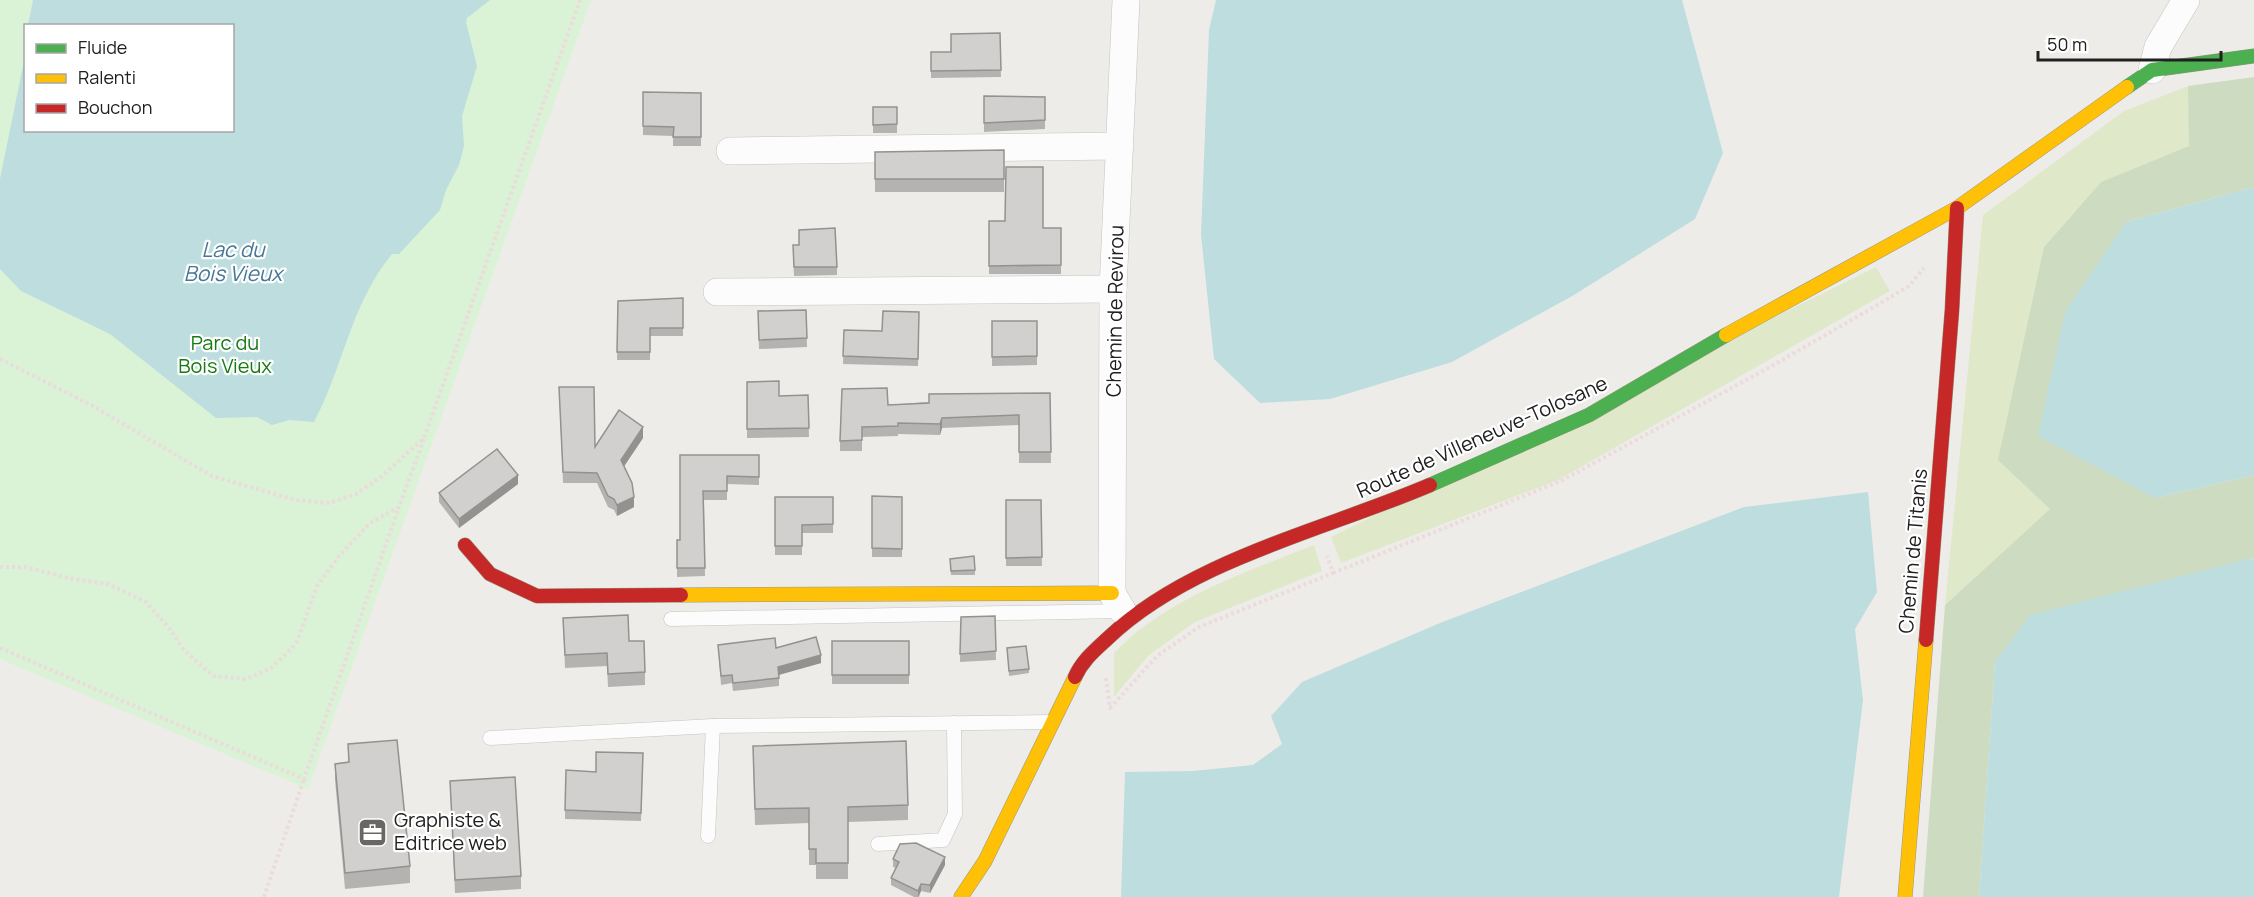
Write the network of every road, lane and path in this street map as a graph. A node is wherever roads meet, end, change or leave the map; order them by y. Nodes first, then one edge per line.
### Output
1 (580, 0) edge
2 (1126, 0) edge
3 (2186, 0) edge
4 (2254, 56) edge
5 (2152, 70) junction
6 (1120, 146) junction
7 (730, 151) dead end
8 (1957, 208) junction
9 (1956, 237) junction
10 (1113, 289) junction
11 (717, 292) dead end
12 (0, 359) edge
13 (424, 438) junction
14 (399, 507) junction
15 (1317, 529) junction
16 (465, 545) dead end
17 (0, 567) edge
18 (1333, 573) junction
19 (1121, 607) junction
20 (671, 619) dead end
21 (1102, 645) junction
22 (0, 648) edge
23 (1053, 722) junction
24 (954, 723) junction
25 (713, 726) junction
26 (490, 738) dead end
27 (304, 779) junction
28 (708, 836) dead end
29 (878, 844) dead end
30 (264, 897) edge
31 (961, 897) edge
32 (1905, 897) edge

1 - 13 path
2 - 6 street, Chemin de Revirou
3 - 5 street
4 - 5 street, Route de Villeneuve-Tolosane
5 - 8 street, Route de Villeneuve-Tolosane
6 - 7 street
6 - 10 street, Chemin de Revirou
8 - 9 street, Chemin de Titanis
8 - 15 street, Route de Villeneuve-Tolosane
9 - 18 path
9 - 32 street, Chemin de Titanis
10 - 11 street
10 - 19 street, Chemin de Revirou
12 - 13 path
13 - 14 path
14 - 17 path
14 - 27 path
15 - 18 path
15 - 19 street, Route de Villeneuve-Tolosane
16 - 19 street
18 - 21 path
19 - 20 lane
19 - 21 street, Route de Villeneuve-Tolosane
21 - 23 street, Route de Villeneuve-Tolosane
22 - 27 path
23 - 24 lane
23 - 31 street, Route de Villeneuve-Tolosane
24 - 25 lane
24 - 29 lane
25 - 26 lane
25 - 28 lane
27 - 30 path

